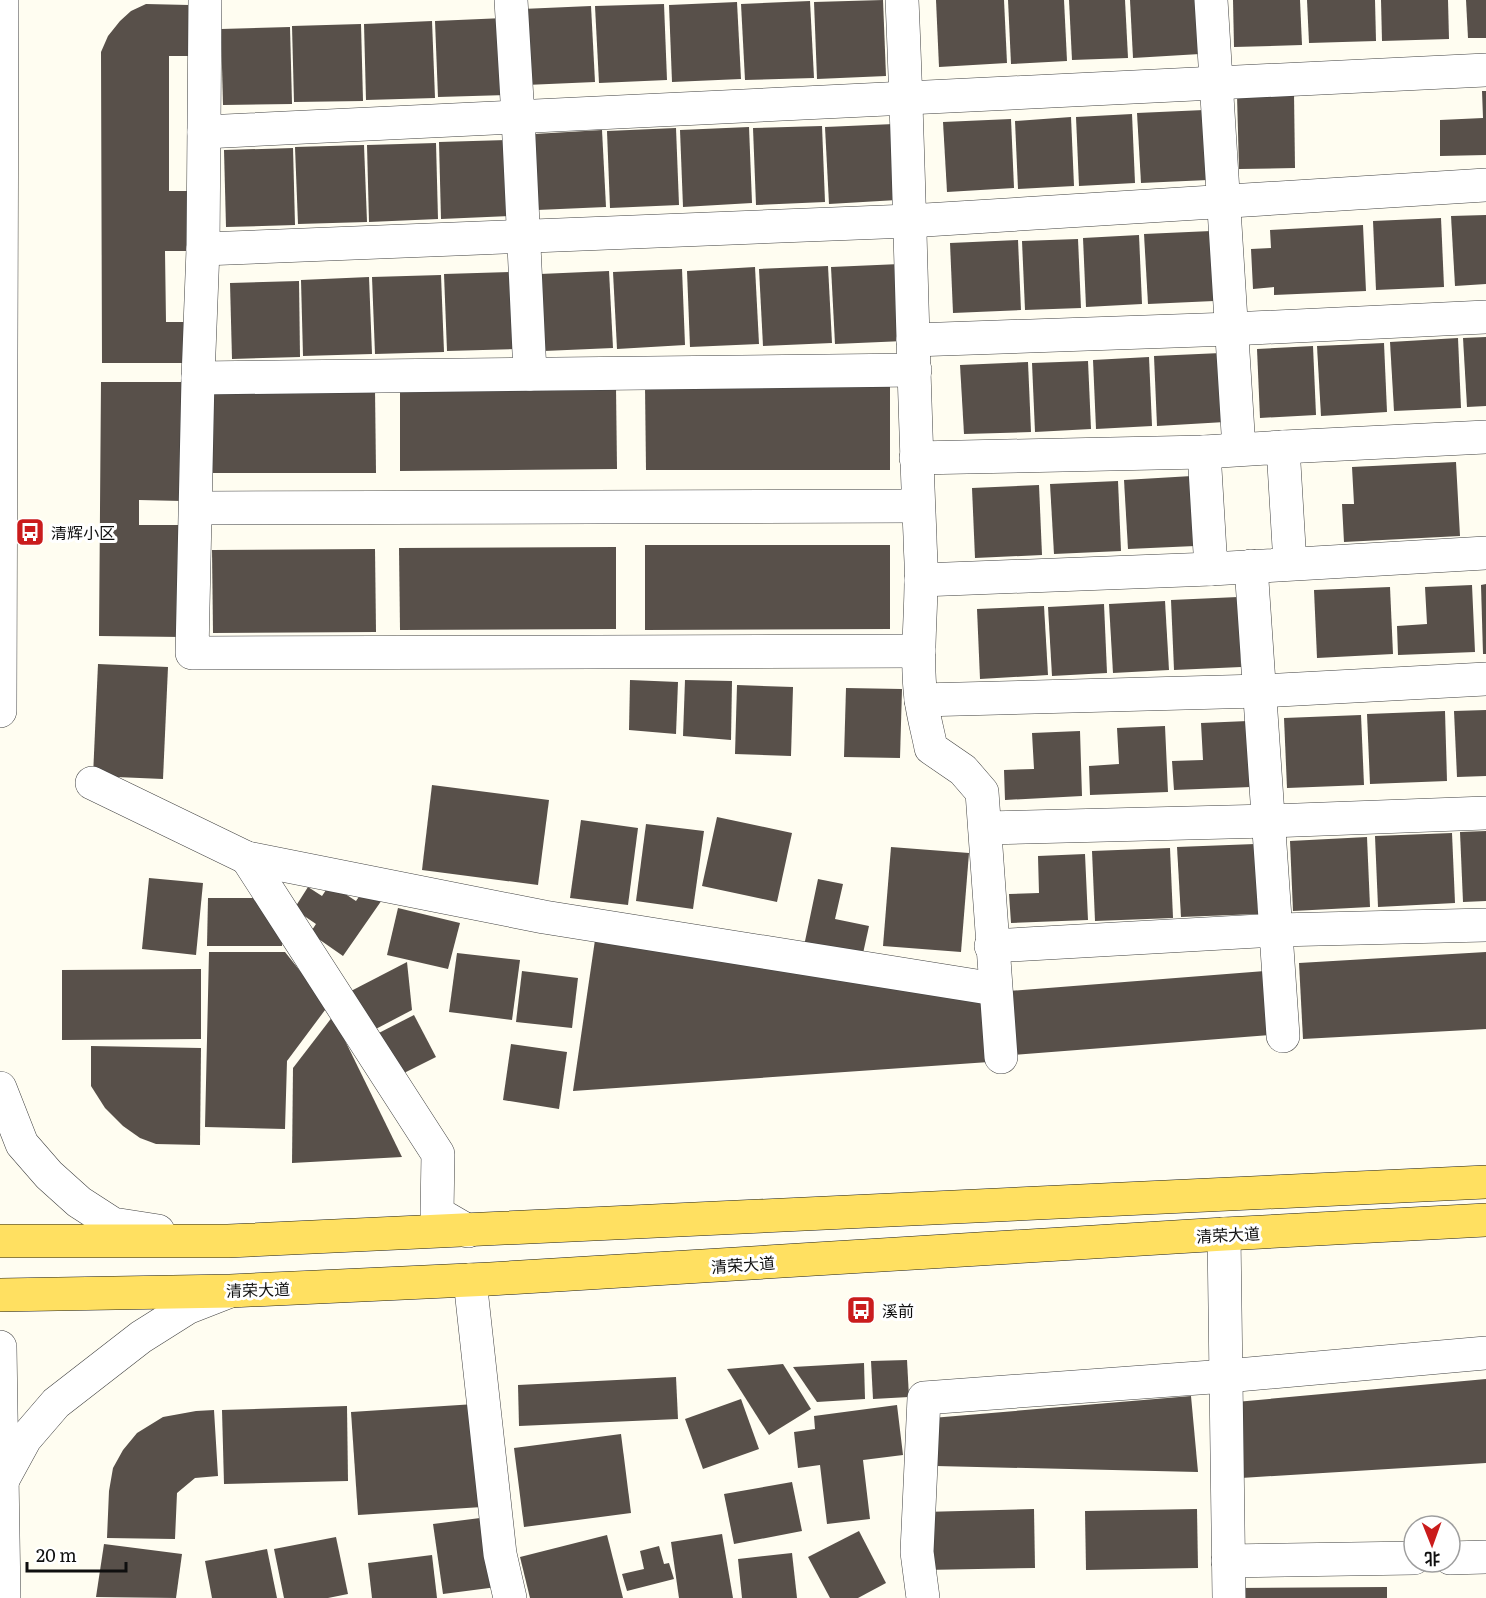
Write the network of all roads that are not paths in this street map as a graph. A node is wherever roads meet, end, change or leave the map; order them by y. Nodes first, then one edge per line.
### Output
1 (2, 0) edge
2 (205, 0) edge
3 (511, 0) edge
4 (902, 0) edge
5 (1211, 0) edge
6 (1486, 70) edge
7 (1216, 84) junction
8 (907, 99) junction
9 (518, 117) junction
10 (204, 132) junction
11 (1486, 184) edge
12 (1224, 201) junction
13 (909, 221) junction
14 (523, 236) junction
15 (203, 249) junction
16 (1486, 317) edge
17 (1231, 329) junction
18 (914, 355) junction
19 (530, 374) junction
20 (198, 378) junction
21 (1486, 437) edge
22 (1283, 447) junction
23 (1239, 449) junction
24 (1204, 452) junction
25 (916, 458) junction
26 (918, 506) junction
27 (196, 508) junction
28 (1486, 553) edge
29 (1290, 564) junction
30 (1251, 566) junction
31 (1211, 569) junction
32 (921, 580) junction
33 (919, 651) junction
34 (1486, 679) edge
35 (1260, 691) junction
36 (921, 700) junction
37 (0, 711) edge
38 (92, 783) dead end
39 (1486, 813) edge
40 (1269, 822) junction
41 (985, 828) junction
42 (247, 858) junction
43 (1486, 925) edge
44 (1277, 930) junction
45 (991, 946) junction
46 (994, 989) junction
47 (1283, 1036) dead end
48 (1001, 1057) dead end
49 (0, 1088) edge
50 (1486, 1182) edge
51 (1486, 1220) edge
52 (468, 1231) junction
53 (1224, 1234) junction
54 (228, 1241) junction
55 (0, 1242) edge
56 (470, 1280) junction
57 (231, 1291) junction
58 (0, 1295) edge
59 (0, 1347) edge
60 (1486, 1353) edge
61 (1226, 1376) junction
62 (2, 1481) junction
63 (1486, 1557) edge
64 (1402, 1558) edge
65 (1462, 1558) edge
66 (1228, 1561) junction
67 (4, 1598) edge
68 (510, 1598) edge
69 (923, 1598) edge
70 (1228, 1598) edge

1 - 37 street
2 - 10 street
3 - 9 street
4 - 8 street
5 - 7 street
6 - 7 street
7 - 8 street
7 - 12 street
8 - 9 street
8 - 13 street
9 - 10 street
9 - 14 street
10 - 15 street
11 - 12 street
12 - 13 street
12 - 17 street
13 - 14 street
13 - 18 street
14 - 15 street
14 - 19 street
15 - 20 street
16 - 17 street
17 - 18 street
17 - 23 street
18 - 19 street
18 - 25 street
19 - 20 street
20 - 27 street
21 - 22 street
22 - 23 street
22 - 29 street
23 - 24 street
24 - 25 street
24 - 31 street
25 - 26 street
26 - 27 street
26 - 32 street
27 - 33 street
28 - 29 street
29 - 30 street
30 - 31 street
30 - 35 street
31 - 32 street
32 - 33 street
33 - 36 street
34 - 35 street
35 - 36 street
35 - 40 street
36 - 41 street
38 - 42 street
39 - 40 street
40 - 41 street
40 - 44 street
41 - 45 street
42 - 46 street
42 - 52 street
43 - 44 street
44 - 45 street
44 - 47 street
45 - 46 street
46 - 48 street
49 - 54 street
50 - 52 main road
51 - 53 main road, 清荣大道
52 - 54 main road
53 - 56 main road, 清荣大道
53 - 61 street
54 - 55 main road
56 - 57 main road, 清荣大道
56 - 68 street
57 - 58 main road, 清荣大道
57 - 62 street
59 - 62 street
60 - 61 street
61 - 66 street
61 - 69 street
62 - 67 street
63 - 65 street
64 - 66 street
66 - 70 street

